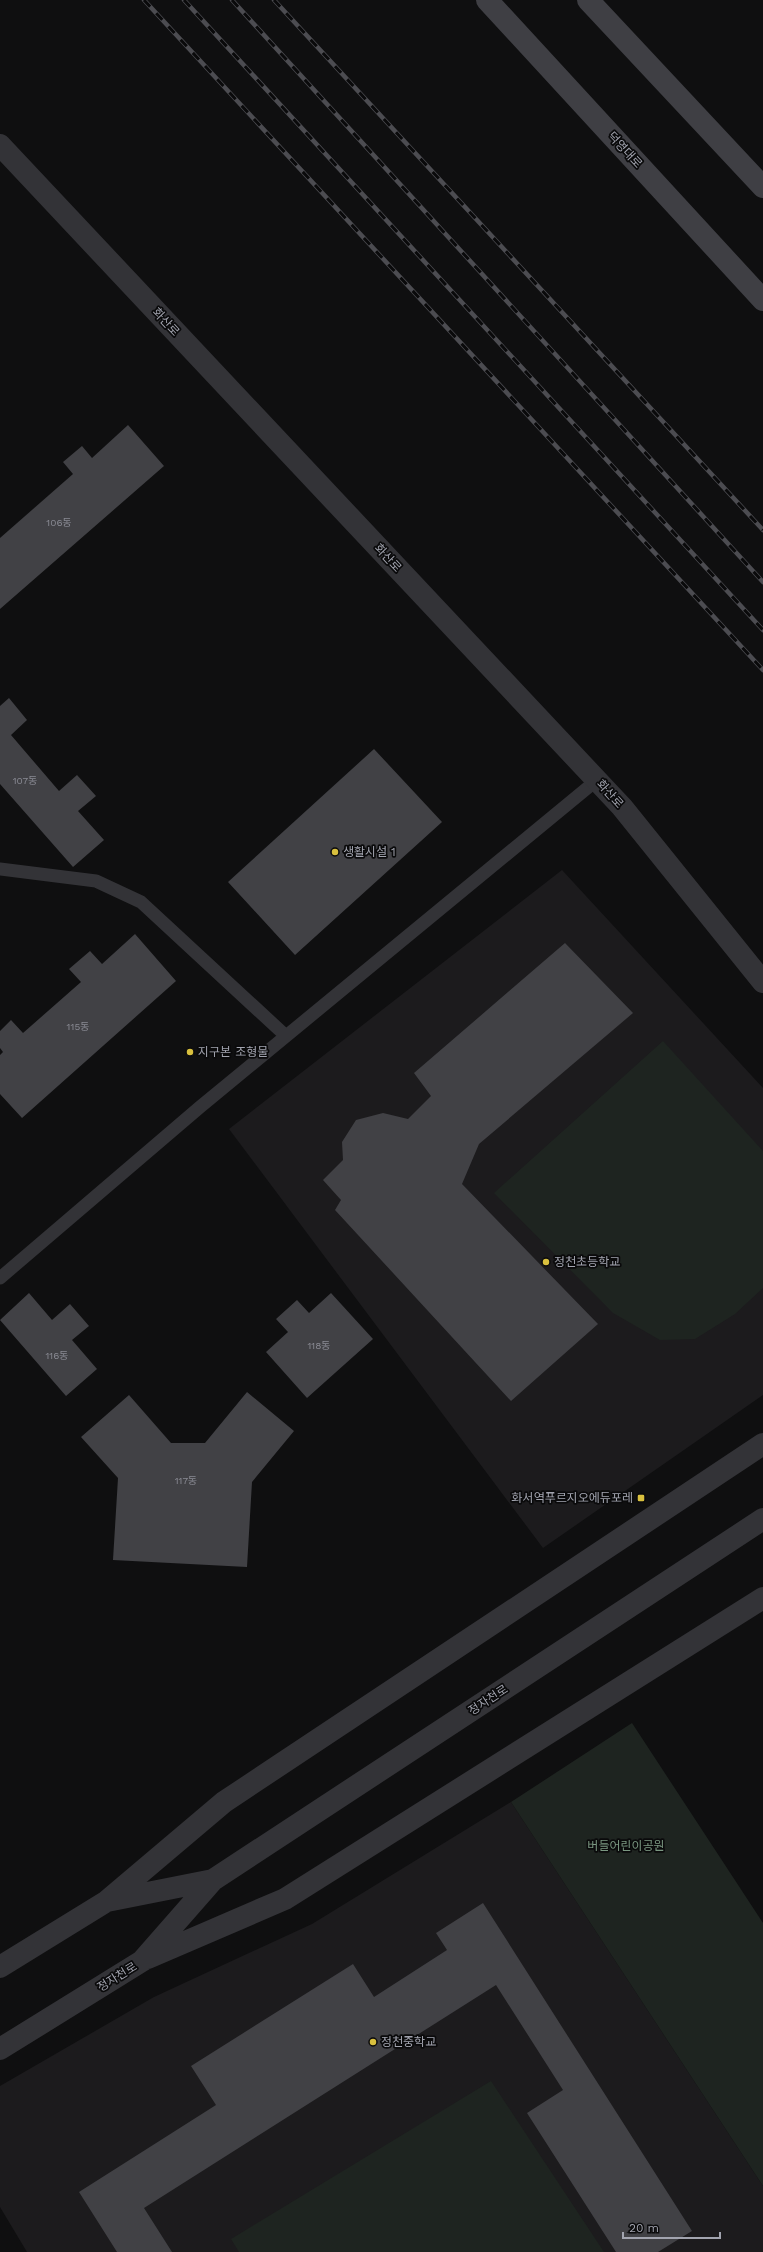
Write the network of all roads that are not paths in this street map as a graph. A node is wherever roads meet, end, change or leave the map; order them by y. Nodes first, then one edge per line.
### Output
1 (487, 0) edge
2 (588, 0) edge
3 (0, 145) edge
4 (763, 187) edge
5 (763, 300) edge
6 (597, 780) junction
7 (0, 869) edge
8 (763, 982) edge
9 (286, 1036) junction
10 (0, 1278) edge
11 (763, 1444) edge
12 (763, 1520) edge
13 (763, 1598) edge
14 (213, 1880) junction
15 (107, 1901) junction
16 (142, 1961) junction
17 (0, 1968) edge
18 (0, 2049) edge

1 - 5 main road, 덕영대로
2 - 4 main road
3 - 6 street, 화산로
6 - 8 street, 화산로
6 - 9 lane
7 - 9 lane
9 - 10 lane
11 - 15 street
12 - 14 street, 정자천로
13 - 16 street
14 - 15 street, 정자천로
14 - 16 street, 정자천로
15 - 17 street, 정자천로
16 - 18 street, 정자천로

